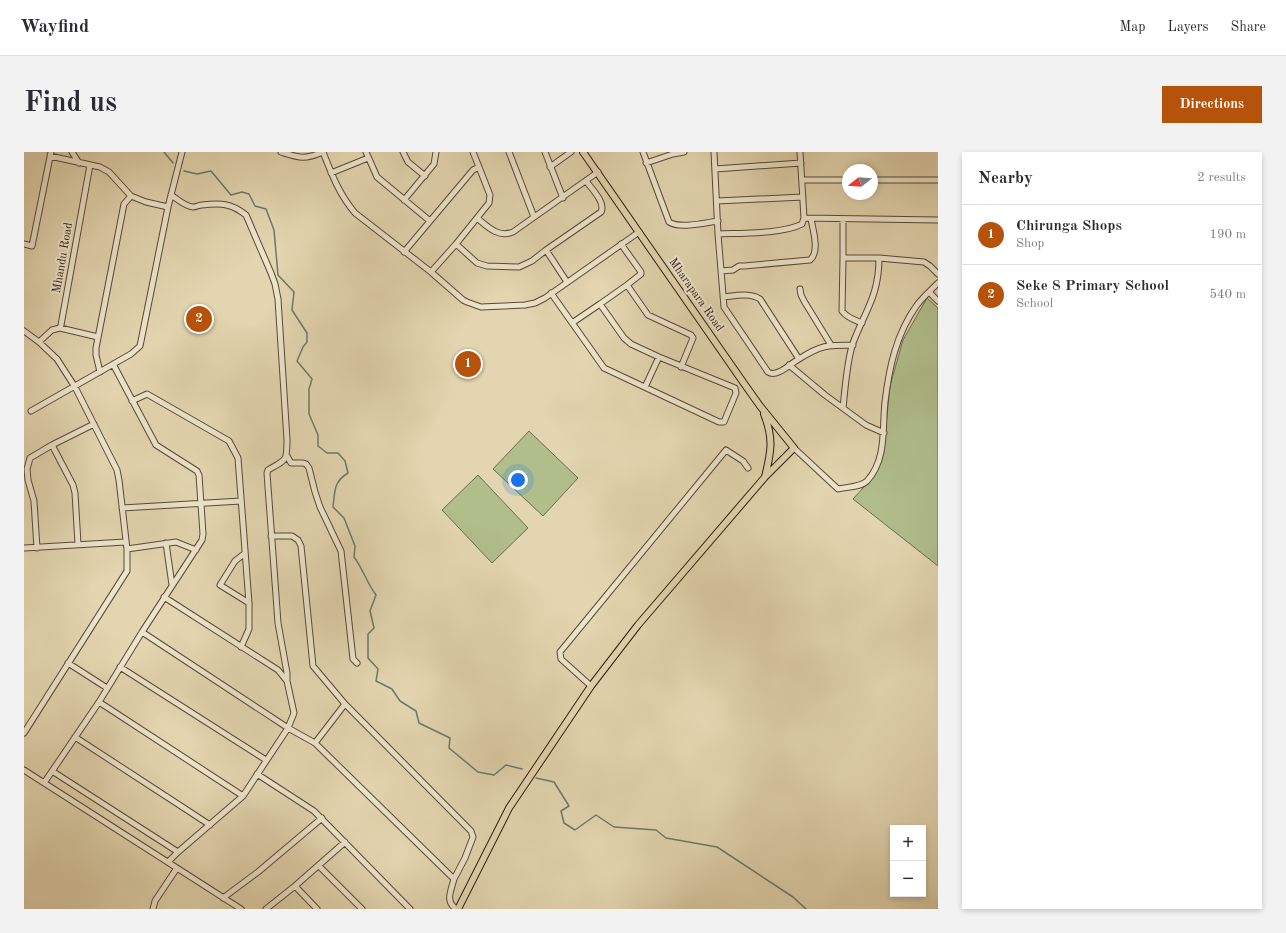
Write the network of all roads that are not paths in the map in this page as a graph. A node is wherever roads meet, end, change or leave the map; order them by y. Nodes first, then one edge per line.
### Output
1 (72, 152) edge
2 (182, 152) edge
3 (281, 152) edge
4 (323, 152) edge
5 (366, 152) edge
6 (403, 152) edge
7 (436, 152) edge
8 (473, 152) edge
9 (509, 152) edge
10 (545, 152) edge
11 (571, 152) edge
12 (583, 152) edge
13 (642, 152) edge
14 (684, 152) edge
15 (714, 152) edge
16 (801, 152) edge
17 (50, 154) edge
18 (368, 158) junction
19 (78, 163) junction
20 (646, 163) junction
21 (801, 163) junction
22 (90, 166) junction
23 (479, 167) junction
24 (550, 167) junction
25 (715, 169) junction
26 (598, 172) junction
27 (331, 173) junction
28 (425, 176) junction
29 (802, 180) junction
30 (842, 180) edge
31 (878, 180) edge
32 (938, 180) edge
33 (586, 181) junction
34 (171, 195) junction
35 (131, 196) junction
36 (803, 197) junction
37 (563, 198) junction
38 (404, 200) junction
39 (717, 201) junction
40 (168, 207) junction
41 (534, 217) junction
42 (477, 218) junction
43 (804, 218) junction
44 (811, 219) junction
45 (843, 220) junction
46 (938, 220) edge
47 (430, 221) junction
48 (718, 221) junction
49 (639, 232) junction
50 (718, 234) junction
51 (24, 244) edge
52 (456, 244) junction
53 (621, 244) junction
54 (546, 250) junction
55 (404, 252) junction
56 (843, 258) junction
57 (879, 258) junction
58 (721, 271) junction
59 (431, 272) junction
60 (938, 274) edge
61 (567, 282) junction
62 (938, 283) edge
63 (627, 285) junction
64 (800, 289) dead end
65 (929, 292) junction
66 (551, 293) junction
67 (723, 297) junction
68 (938, 301) edge
69 (600, 304) junction
70 (572, 323) junction
71 (862, 323) junction
72 (60, 328) junction
73 (24, 330) edge
74 (98, 337) junction
75 (39, 342) junction
76 (831, 345) junction
77 (853, 345) junction
78 (659, 357) junction
79 (799, 359) junction
80 (113, 364) junction
81 (789, 365) junction
82 (681, 367) junction
83 (100, 372) junction
84 (75, 387) junction
85 (644, 387) junction
86 (132, 401) junction
87 (760, 406) junction
88 (843, 408) junction
89 (31, 411) dead end
90 (94, 424) junction
91 (884, 433) junction
92 (52, 445) junction
93 (794, 448) junction
94 (287, 456) junction
95 (748, 468) dead end
96 (765, 477) junction
97 (241, 500) junction
98 (200, 502) junction
99 (122, 508) junction
100 (271, 536) junction
101 (125, 542) junction
102 (166, 543) junction
103 (78, 544) junction
104 (24, 548) edge
105 (37, 548) junction
106 (126, 549) junction
107 (196, 550) junction
108 (244, 554) junction
109 (172, 585) junction
110 (164, 597) junction
111 (249, 603) junction
112 (142, 632) junction
113 (241, 647) junction
114 (68, 663) junction
115 (357, 663) dead end
116 (120, 667) junction
117 (287, 681) junction
118 (591, 686) junction
119 (107, 688) junction
120 (99, 702) junction
121 (345, 704) junction
122 (288, 728) junction
123 (25, 730) edge
124 (76, 737) junction
125 (315, 743) junction
126 (266, 760) junction
127 (24, 770) edge
128 (52, 771) junction
129 (257, 774) junction
130 (44, 783) junction
131 (243, 796) junction
132 (322, 818) junction
133 (210, 825) junction
134 (345, 842) junction
135 (178, 852) junction
136 (168, 862) junction
137 (319, 866) junction
138 (177, 868) junction
139 (454, 880) junction
140 (295, 886) junction
141 (223, 898) junction
142 (153, 909) edge
143 (241, 909) edge
144 (266, 909) edge
145 (317, 909) edge
146 (362, 909) edge
147 (410, 909) edge
148 (457, 909) edge

1 - 19 street
2 - 34 street
3 - 4 street
4 - 27 street
5 - 18 street
6 - 28 street
7 - 28 street
8 - 23 street
9 - 41 street
10 - 24 street
11 - 24 street
12 - 26 main road, Mharapara Road
13 - 20 street
14 - 20 street
15 - 25 street
16 - 21 street
17 - 19 street
17 - 51 street
18 - 27 street
18 - 38 street
19 - 22 street
20 - 48 street
21 - 25 street
21 - 29 street
22 - 35 street
22 - 72 street, Mhandu Road
23 - 42 street
23 - 47 street
24 - 37 street
25 - 39 street
26 - 33 street
26 - 49 main road, Mharapara Road
27 - 55 street
28 - 38 street
29 - 30 street
29 - 36 street
31 - 32 street
33 - 37 street
33 - 54 street
34 - 40 street
34 - 94 street
35 - 40 street
35 - 74 street
36 - 39 street
36 - 43 street
37 - 41 street
38 - 47 street
39 - 48 street
40 - 80 street
41 - 42 street
42 - 52 street
43 - 44 street
43 - 50 street
44 - 45 street
44 - 58 street
45 - 46 street
45 - 56 street
47 - 55 street
48 - 50 street
49 - 53 street
49 - 87 main road, Mharapara Road
50 - 58 street
52 - 54 street
52 - 59 street
53 - 61 street
53 - 63 street
54 - 61 street
55 - 59 street
56 - 57 street
56 - 71 street
57 - 60 street
57 - 71 street
58 - 67 street
59 - 66 street
61 - 66 street
62 - 65 street
63 - 69 street
63 - 82 street
64 - 76 street
65 - 68 street
65 - 91 street
66 - 70 street
67 - 79 street
67 - 81 street
69 - 70 street
69 - 78 street
70 - 85 street
71 - 77 street
72 - 74 street
72 - 75 street
73 - 75 street
74 - 83 street
75 - 84 street
76 - 77 street
76 - 79 street
77 - 88 street
78 - 82 street
78 - 85 street
79 - 81 street
80 - 83 street
80 - 86 street
81 - 88 street
82 - 85 street
83 - 84 street
84 - 89 street
84 - 90 street
86 - 97 street
86 - 98 street
87 - 93 main road, Mharapara Road
87 - 96 main road
88 - 91 street
90 - 92 street
90 - 99 street
91 - 93 street
92 - 103 street
92 - 105 street
93 - 96 main road
94 - 100 street
94 - 115 street
95 - 118 street
96 - 118 main road
97 - 98 street
97 - 108 street
98 - 99 street
98 - 107 street
99 - 101 street
100 - 117 street
100 - 121 street
101 - 103 street
101 - 106 street
102 - 106 street
102 - 107 street
102 - 109 street
103 - 105 street
104 - 105 street
106 - 114 street
107 - 109 street
108 - 111 street
108 - 111 street
109 - 110 street
110 - 112 street
110 - 113 street
111 - 113 street
112 - 116 street
112 - 122 street
113 - 117 street
114 - 119 street
114 - 123 street
116 - 119 street
116 - 126 street
117 - 122 street
118 - 148 main road
119 - 120 street
120 - 124 street
120 - 131 street
121 - 125 street
121 - 139 street
122 - 125 street
122 - 126 street
124 - 128 street
124 - 133 street
125 - 139 street
126 - 129 street
127 - 130 street
128 - 130 street
128 - 135 street
129 - 131 street
129 - 132 street
130 - 136 street
131 - 133 street
132 - 134 street
132 - 141 street
133 - 135 street
134 - 137 street
134 - 147 street
135 - 136 street
136 - 138 street
137 - 140 street
137 - 146 street
138 - 141 street
138 - 142 street
139 - 148 street
140 - 144 street
140 - 145 street
141 - 143 street

